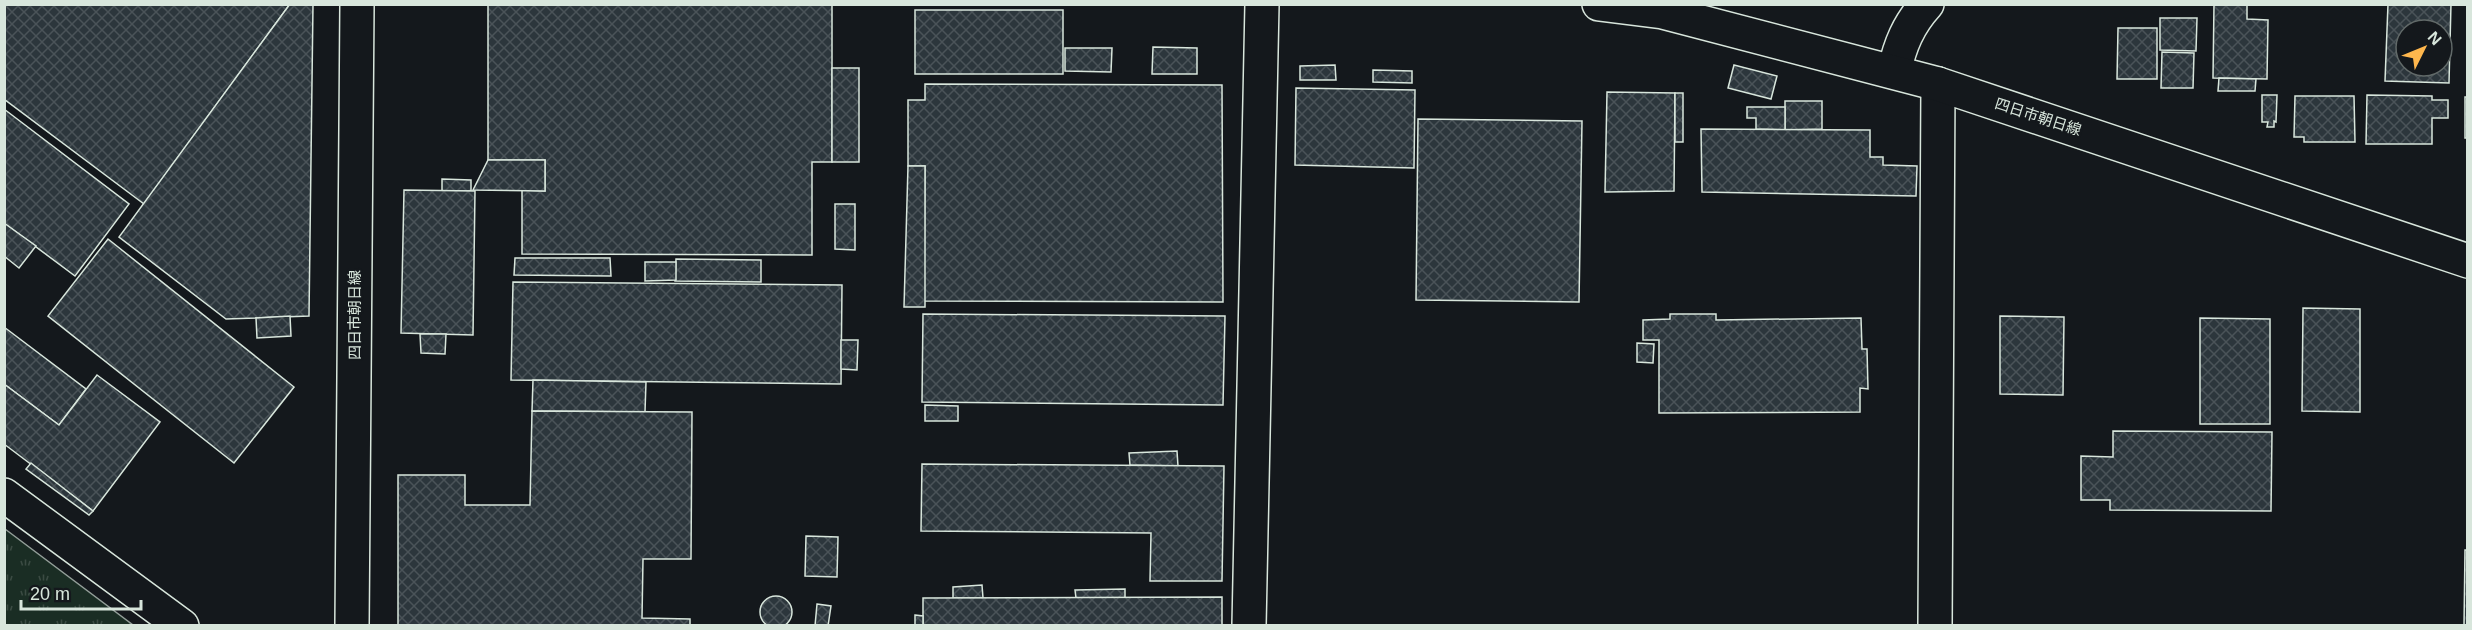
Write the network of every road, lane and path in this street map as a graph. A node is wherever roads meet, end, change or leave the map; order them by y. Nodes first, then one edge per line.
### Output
1 (357, 4) edge
2 (1262, 4) edge
3 (1599, 4) edge
4 (1927, 4) edge
5 (1894, 72) junction
6 (1938, 84) junction
7 (2468, 261) edge
8 (4, 495) edge
9 (182, 626) edge
10 (352, 626) edge
11 (1249, 626) edge
12 (1935, 626) edge

1 - 10 main road, 四日市朝日線
2 - 11 main road
3 - 5 main road, 四日市朝日線
4 - 5 main road
5 - 6 main road, 四日市朝日線
6 - 7 main road, 四日市朝日線
6 - 12 main road
8 - 9 main road

